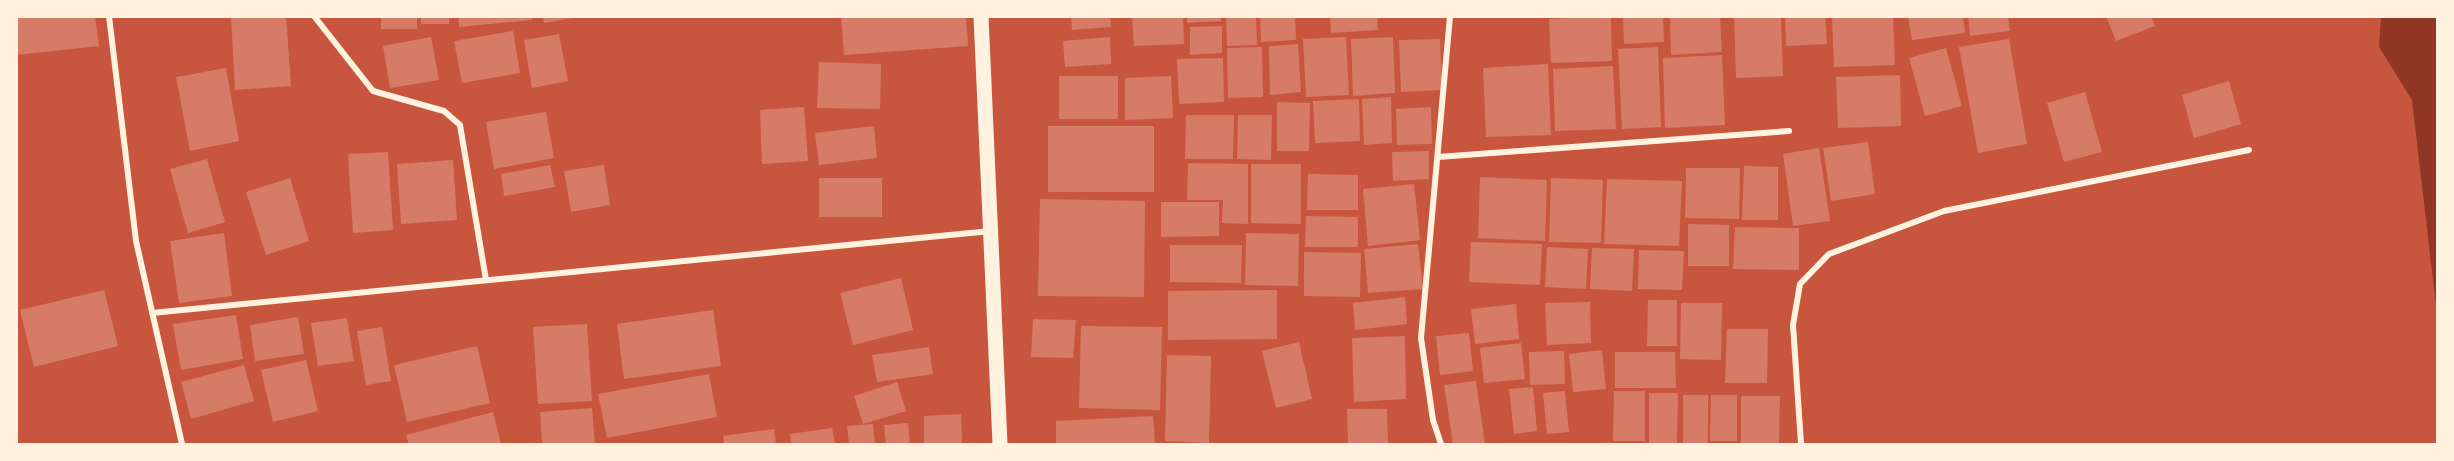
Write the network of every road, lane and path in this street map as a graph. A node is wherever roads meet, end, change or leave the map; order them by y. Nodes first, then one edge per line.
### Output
1 (109, 16) edge
2 (314, 16) edge
3 (981, 16) edge
4 (1450, 16) edge
5 (1789, 131) dead end
6 (2249, 150) dead end
7 (1438, 157) junction
8 (991, 231) junction
9 (486, 280) junction
10 (152, 313) junction
11 (182, 444) edge
12 (1000, 444) edge
13 (1441, 444) edge
14 (1801, 444) edge

1 - 10 street
2 - 9 street
3 - 8 main road
4 - 7 street
5 - 7 street
6 - 14 street
7 - 13 street
8 - 9 street
8 - 12 main road
9 - 10 street
10 - 11 street

